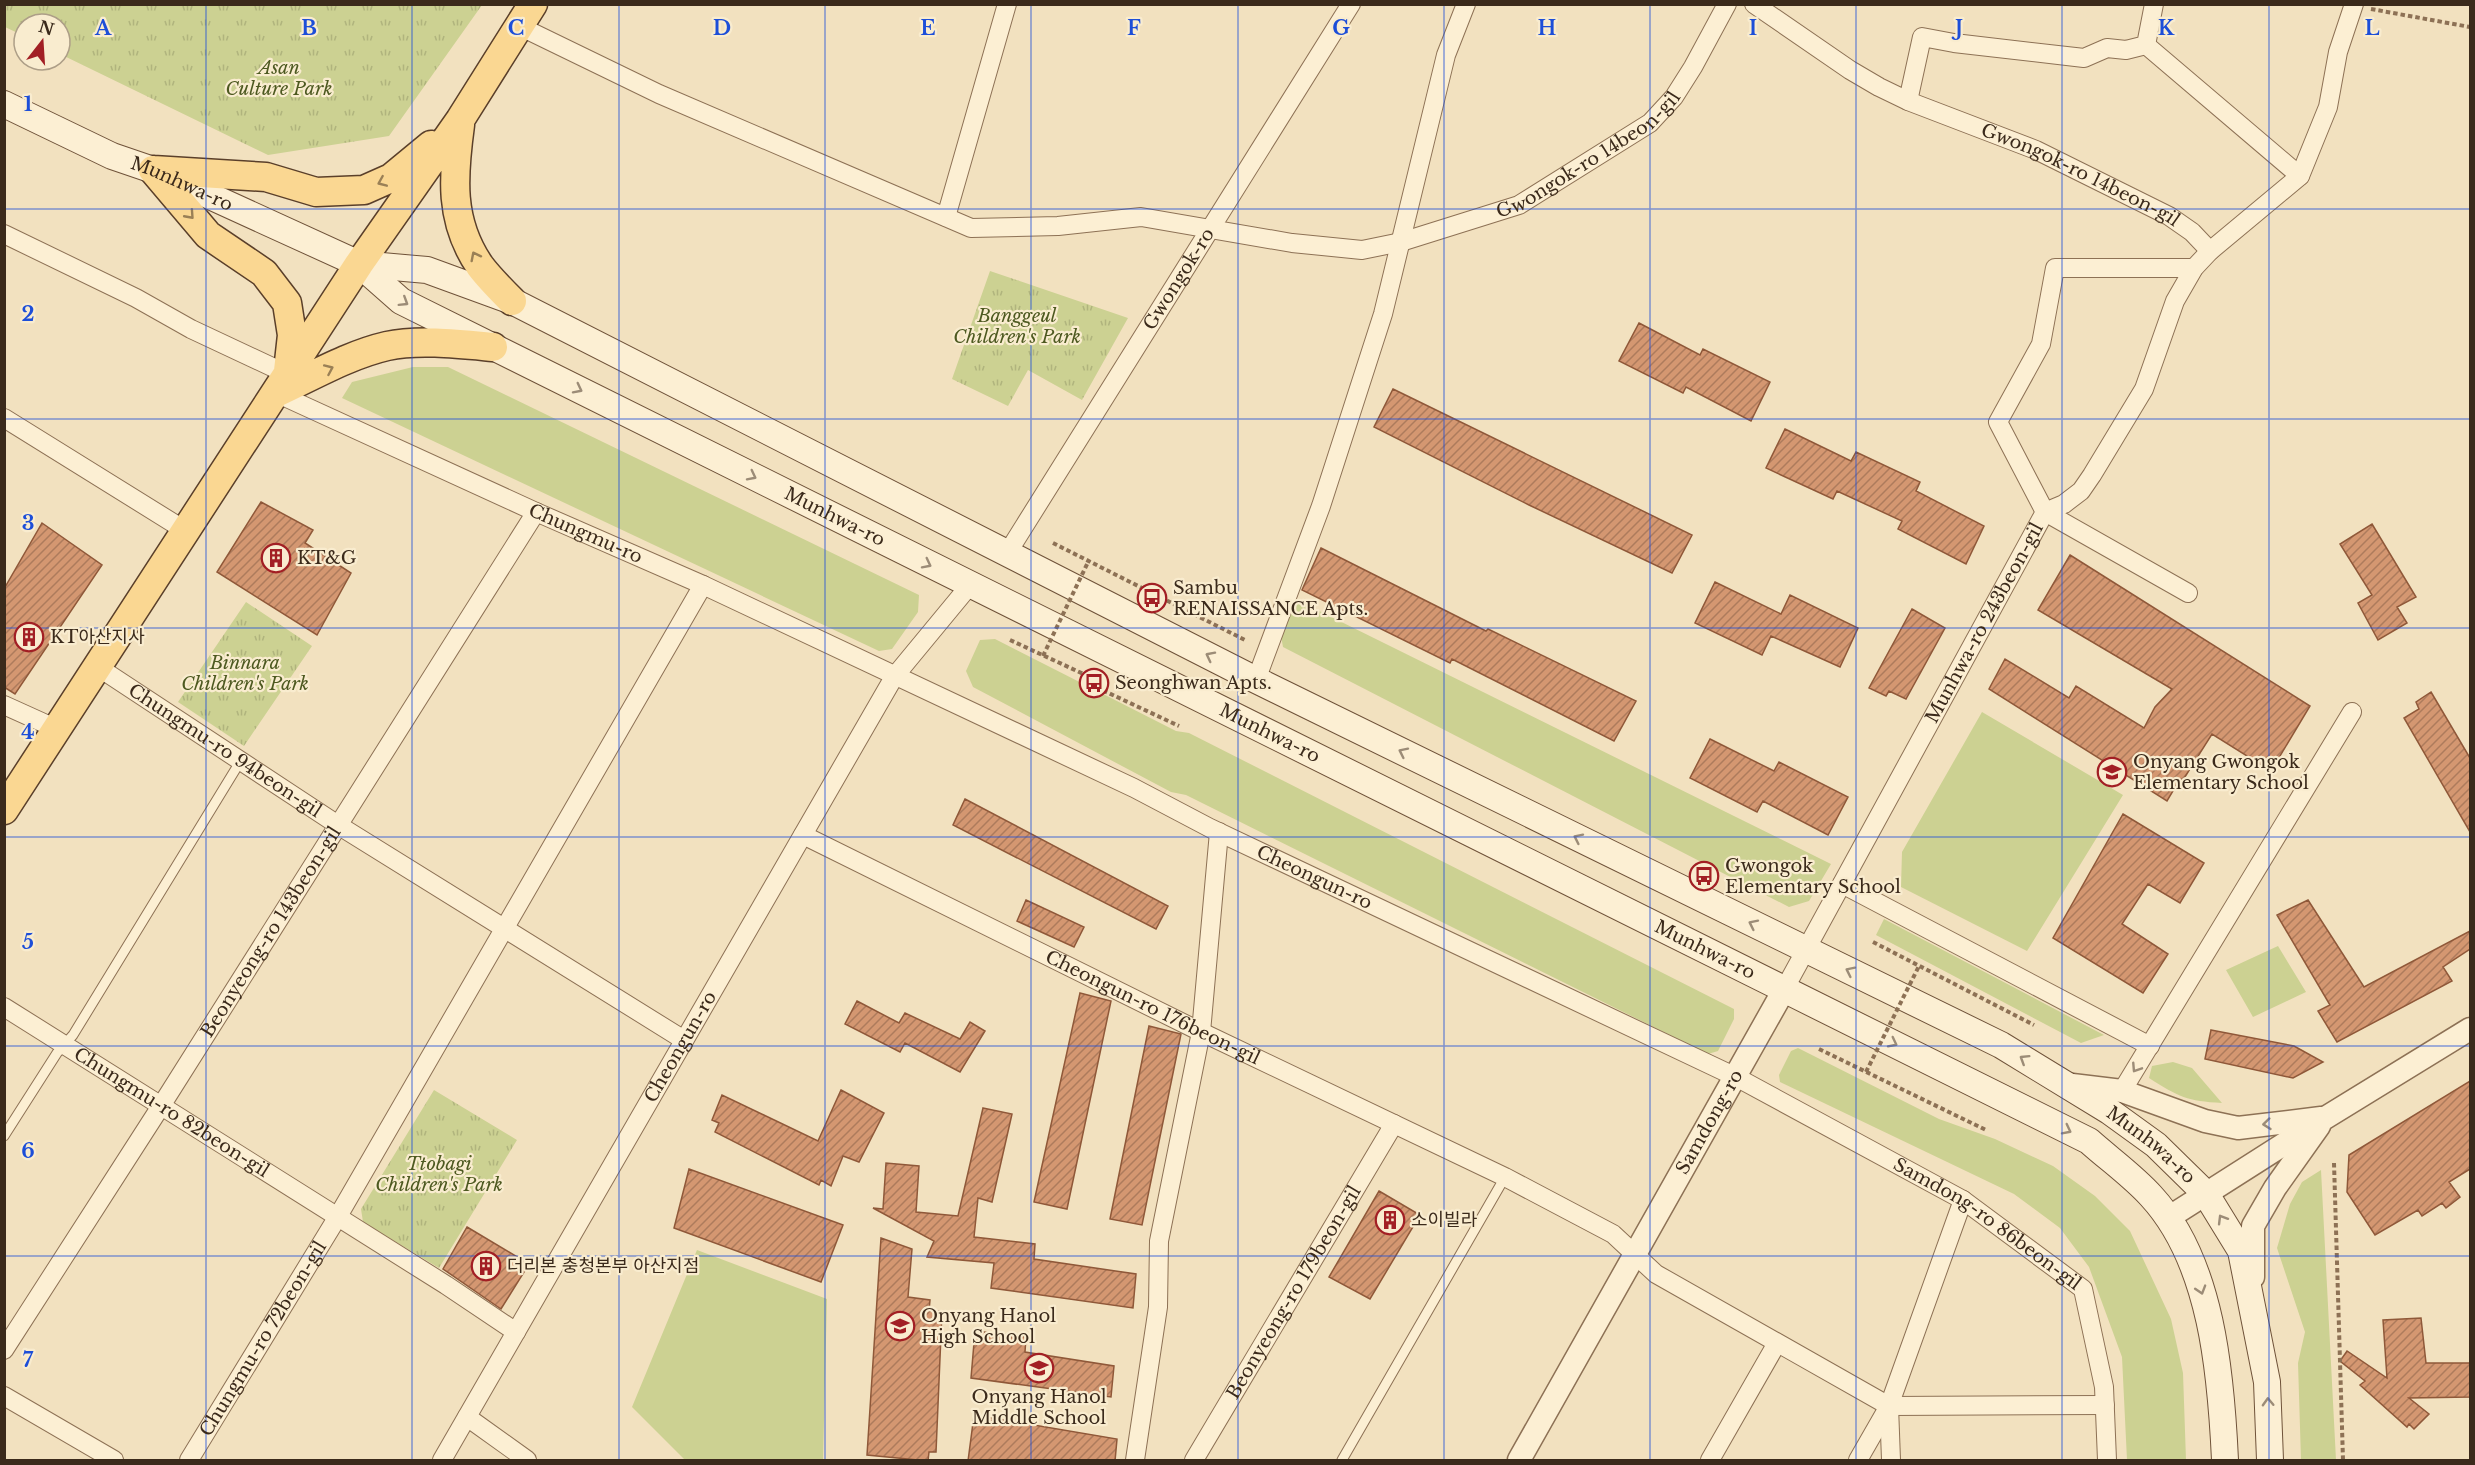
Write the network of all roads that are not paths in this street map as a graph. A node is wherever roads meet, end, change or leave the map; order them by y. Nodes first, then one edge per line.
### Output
1 (1007, 4) edge
2 (1351, 4) edge
3 (1467, 4) edge
4 (1727, 4) edge
5 (1754, 4) edge
6 (2154, 4) edge
7 (2354, 5) edge
8 (526, 15) edge
9 (2146, 45) junction
10 (1908, 101) junction
11 (4, 104) edge
12 (460, 120) junction
13 (153, 170) junction
14 (2300, 176) junction
15 (946, 217) junction
16 (1211, 228) junction
17 (4, 234) edge
18 (1401, 242) junction
19 (2210, 251) junction
20 (359, 264) junction
21 (2194, 268) junction
22 (512, 301) junction
23 (493, 347) junction
24 (281, 384) junction
25 (4, 418) edge
26 (536, 512) junction
27 (2045, 512) junction
28 (186, 531) junction
29 (1008, 552) junction
30 (703, 585) junction
31 (970, 585) junction
32 (2188, 593) dead end
33 (98, 667) junction
34 (894, 677) junction
35 (1256, 680) junction
36 (4, 705) edge
37 (2352, 712) dead end
38 (57, 729) junction
39 (240, 762) junction
40 (4, 810) edge
41 (338, 825) junction
42 (1220, 832) junction
43 (803, 835) junction
44 (1842, 884) junction
45 (503, 927) junction
46 (1806, 950) junction
47 (1785, 988) junction
48 (4, 1007) edge
49 (2470, 1029) edge
50 (1201, 1032) junction
51 (684, 1040) junction
52 (64, 1045) junction
53 (2150, 1046) junction
54 (1736, 1077) junction
55 (2064, 1084) junction
56 (2122, 1090) junction
57 (161, 1106) junction
58 (2325, 1118) junction
59 (1394, 1124) junction
60 (4, 1136) edge
61 (1505, 1177) junction
62 (2206, 1194) junction
63 (1963, 1200) junction
64 (337, 1218) junction
65 (2168, 1218) junction
66 (1636, 1254) junction
67 (2254, 1313) junction
68 (516, 1332) junction
69 (1778, 1343) junction
70 (4, 1350) edge
71 (4, 1396) edge
72 (2105, 1405) junction
73 (1889, 1406) junction
74 (467, 1417) junction
75 (114, 1461) edge
76 (189, 1461) edge
77 (442, 1461) edge
78 (527, 1461) edge
79 (1135, 1461) edge
80 (1194, 1461) edge
81 (1342, 1461) edge
82 (1519, 1461) edge
83 (1710, 1461) edge
84 (1858, 1461) edge
85 (1891, 1461) edge
86 (2107, 1461) edge
87 (2225, 1461) edge
88 (2270, 1461) edge

1 - 15 street
2 - 16 street, Gwongok-ro
3 - 18 street
4 - 18 street, Gwongok-ro 14beon-gil
5 - 10 street, Gwongok-ro 14beon-gil
6 - 9 street
7 - 14 street, Munhwa-ro 243beon-gil
8 - 12 main road
8 - 15 street, Gwongok-ro 14beon-gil
9 - 10 street
9 - 14 street
10 - 19 street, Gwongok-ro 14beon-gil
11 - 13 main road, Munhwa-ro
12 -> 13 main road
12 - 20 main road
22 -> 12 main road
13 - 20 main road, Munhwa-ro
13 -> 24 main road
14 - 19 street, Munhwa-ro 243beon-gil
15 - 16 street, Gwongok-ro 14beon-gil
16 - 18 street, Gwongok-ro 14beon-gil
16 - 29 street, Gwongok-ro
17 - 24 street, Chungmu-ro
18 - 35 street
19 - 21 street, Munhwa-ro 243beon-gil
20 - 22 main road, Munhwa-ro
20 -> 23 main road, Munhwa-ro
20 - 24 main road
21 - 27 street, Munhwa-ro 243beon-gil
21 - 27 street
22 - 29 main road, Munhwa-ro
24 -> 23 main road
23 -> 31 main road, Munhwa-ro
24 - 26 street, Chungmu-ro
24 - 28 main road
25 - 28 street
26 - 30 street, Chungmu-ro
26 - 41 street, Beonyeong-ro 143beon-gil
27 - 32 street
27 - 44 street, Munhwa-ro 243beon-gil
28 - 33 main road
35 -> 29 main road, Munhwa-ro
30 - 34 street, Chungmu-ro
30 - 45 street
31 - 34 street, Cheongun-ro
31 - 47 main road, Munhwa-ro
33 - 38 main road
33 - 39 street, Chungmu-ro 94beon-gil
34 - 42 street, Cheongun-ro
34 - 43 street, Cheongun-ro
46 -> 35 main road, Munhwa-ro
36 - 38 street
37 - 53 street
38 - 40 main road
39 - 41 street, Chungmu-ro 94beon-gil
39 - 52 lane
41 - 45 street, Chungmu-ro 94beon-gil
41 - 57 street, Beonyeong-ro 143beon-gil
42 - 50 street
42 - 54 street, Cheongun-ro
43 - 50 street, Cheongun-ro 176beon-gil
43 - 51 street, Cheongun-ro
44 - 46 street, Munhwa-ro 243beon-gil
44 - 53 street
45 - 51 street, Chungmu-ro 94beon-gil
45 - 64 street
46 - 47 street, Munhwa-ro 243beon-gil
55 -> 46 main road, Munhwa-ro
47 - 54 street, Samdong-ro
47 -> 65 main road, Munhwa-ro
48 - 52 street, Chungmu-ro 82beon-gil
49 - 58 street, Munhwa-ro
50 - 59 street, Cheongun-ro 176beon-gil
50 - 79 street
51 - 68 street, Cheongun-ro
52 - 57 street, Chungmu-ro 82beon-gil
52 - 60 lane
53 -> 56 street
54 - 63 street, Samdong-ro 86beon-gil
54 - 66 street, Samdong-ro
55 - 56 street
55 - 62 main road, Munhwa-ro
58 -> 56 street
57 - 64 street, Chungmu-ro 82beon-gil
57 - 70 street, Beonyeong-ro 143beon-gil
58 - 62 street, Munhwa-ro
58 - 67 street
59 - 61 street, Cheongun-ro 176beon-gil
59 - 80 street, Beonyeong-ro 179beon-gil
61 - 66 street, Cheongun-ro 176beon-gil
61 - 81 lane
62 - 65 street, Munhwa-ro
67 -> 62 main road, Munhwa-ro
63 - 72 street, Samdong-ro 86beon-gil
63 - 73 street
64 - 68 street, Chungmu-ro 82beon-gil
64 - 76 street, Chungmu-ro 72beon-gil
65 -> 87 main road, Munhwa-ro
66 - 69 street
66 - 82 street, Samdong-ro
88 -> 67 main road, Munhwa-ro
68 - 74 street, Cheongun-ro
69 - 73 street
69 - 83 street
71 - 75 street
72 - 73 street
72 - 86 street, Samdong-ro 86beon-gil
73 - 84 street
73 - 85 street
74 - 77 street, Cheongun-ro
74 - 78 street

